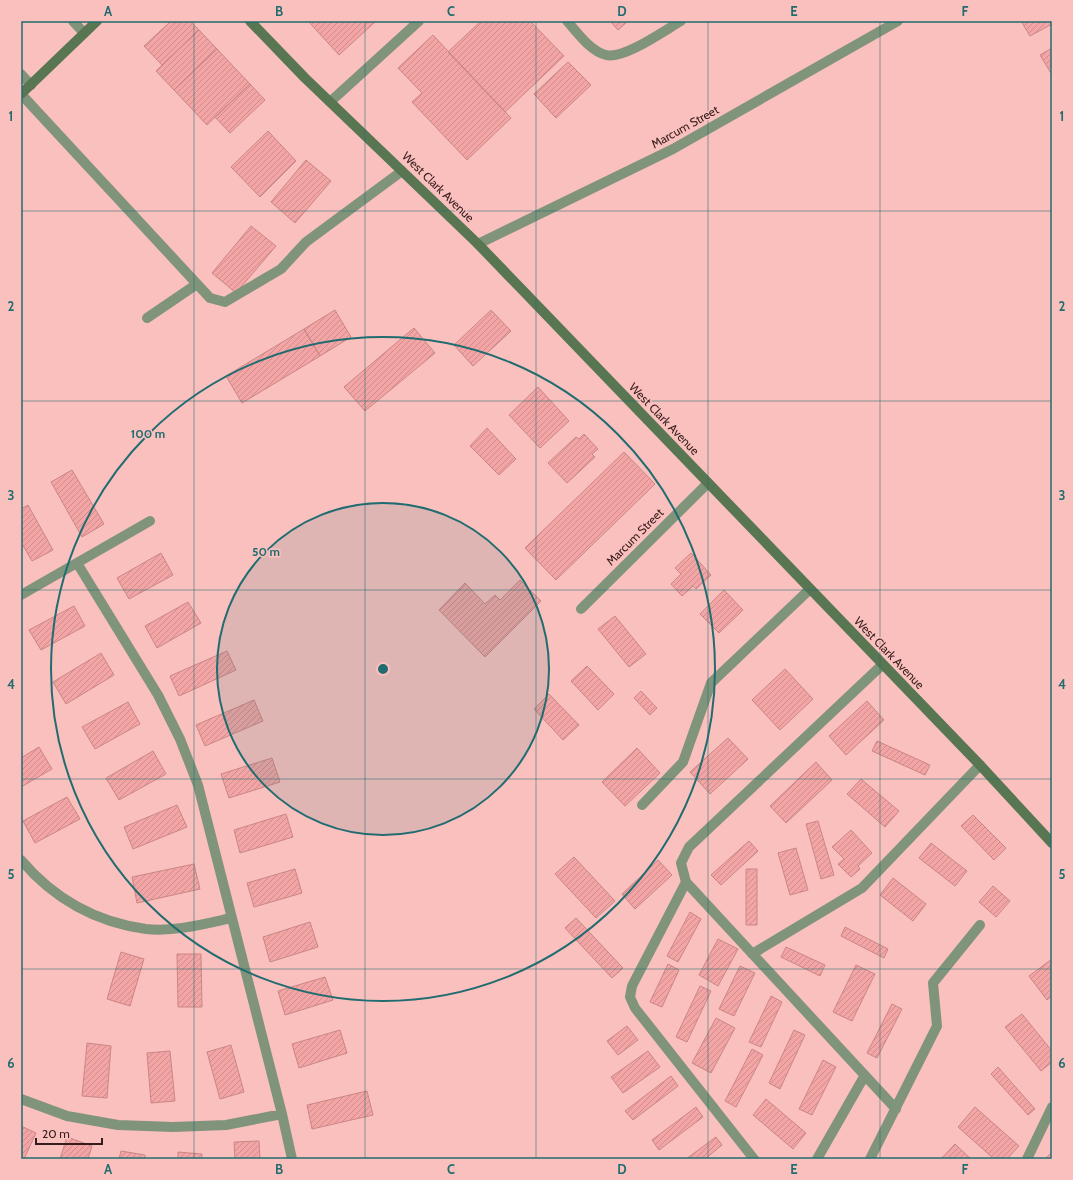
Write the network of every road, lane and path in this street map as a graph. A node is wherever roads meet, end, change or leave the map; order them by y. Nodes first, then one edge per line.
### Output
1 (73, 21) edge
2 (97, 21) edge
3 (250, 21) edge
4 (420, 21) edge
5 (567, 21) edge
6 (681, 21) edge
7 (898, 21) edge
8 (84, 33) junction
9 (21, 74) edge
10 (31, 85) junction
11 (21, 94) edge
12 (330, 102) junction
13 (402, 171) junction
14 (478, 244) junction
15 (197, 284) junction
16 (147, 318) dead end
17 (708, 483) junction
18 (150, 521) dead end
19 (77, 563) junction
20 (809, 590) junction
21 (21, 595) edge
22 (581, 609) dead end
23 (882, 665) junction
24 (980, 765) junction
25 (642, 805) dead end
26 (1052, 843) edge
27 (21, 860) edge
28 (686, 882) junction
29 (231, 918) junction
30 (980, 926) dead end
31 (752, 954) junction
32 (865, 1075) junction
33 (21, 1099) edge
34 (1052, 1107) edge
35 (896, 1108) junction
36 (282, 1114) junction
37 (292, 1159) edge
38 (754, 1159) edge
39 (817, 1159) edge
40 (870, 1159) edge
41 (1027, 1159) edge

1 - 8 street
2 - 8 main road
3 - 12 main road, West Clark Avenue
4 - 12 street
5 - 6 street
7 - 14 street, Marcum Street
8 - 10 main road
9 - 10 street
10 - 11 main road
11 - 15 street
12 - 13 main road, West Clark Avenue
13 - 14 main road, West Clark Avenue
13 - 15 street
14 - 17 main road, West Clark Avenue
15 - 16 street
17 - 20 main road, West Clark Avenue
17 - 22 street, Marcum Street
18 - 19 street
19 - 21 street
19 - 29 street
20 - 23 main road, West Clark Avenue
20 - 25 street
23 - 24 main road, West Clark Avenue
23 - 28 street
24 - 26 main road, West Clark Avenue
24 - 31 street
27 - 29 street
28 - 31 street
28 - 38 street
29 - 36 street
30 - 35 street
31 - 32 street
32 - 35 street
32 - 39 street
33 - 36 street
34 - 41 street
35 - 40 street
36 - 37 street

